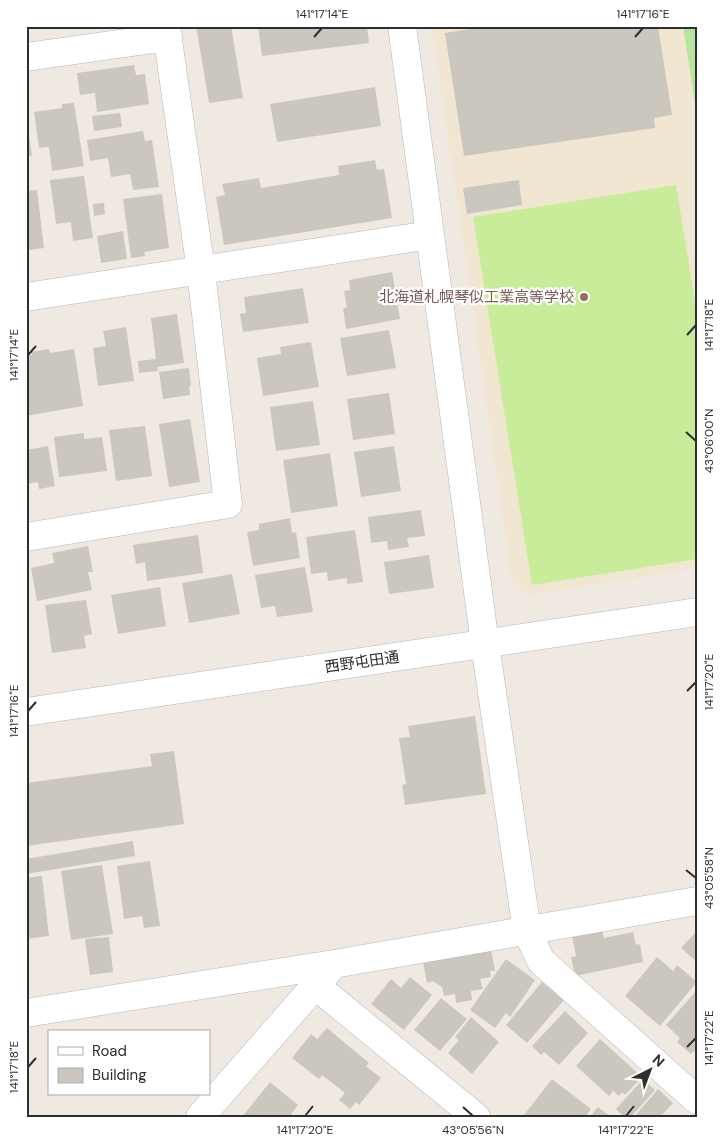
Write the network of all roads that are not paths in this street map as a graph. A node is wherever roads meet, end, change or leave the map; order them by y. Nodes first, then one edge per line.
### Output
1 (402, 26) edge
2 (167, 31) edge
3 (26, 58) edge
4 (430, 235) junction
5 (201, 271) junction
6 (26, 297) edge
7 (26, 537) edge
8 (697, 612) edge
9 (485, 644) junction
10 (26, 712) edge
11 (697, 901) edge
12 (527, 931) junction
13 (334, 964) junction
14 (316, 986) junction
15 (26, 1013) edge
16 (697, 1100) edge
17 (200, 1117) edge
18 (476, 1117) edge

1 - 4 street
2 - 3 street
2 - 5 street
4 - 5 street
4 - 9 street
5 - 6 street
5 - 7 street
8 - 9 street, 西野屯田通
9 - 10 street, 西野屯田通
9 - 12 street
11 - 12 street
12 - 13 street
12 - 16 street
13 - 14 street
13 - 15 street
14 - 17 street
14 - 18 street

